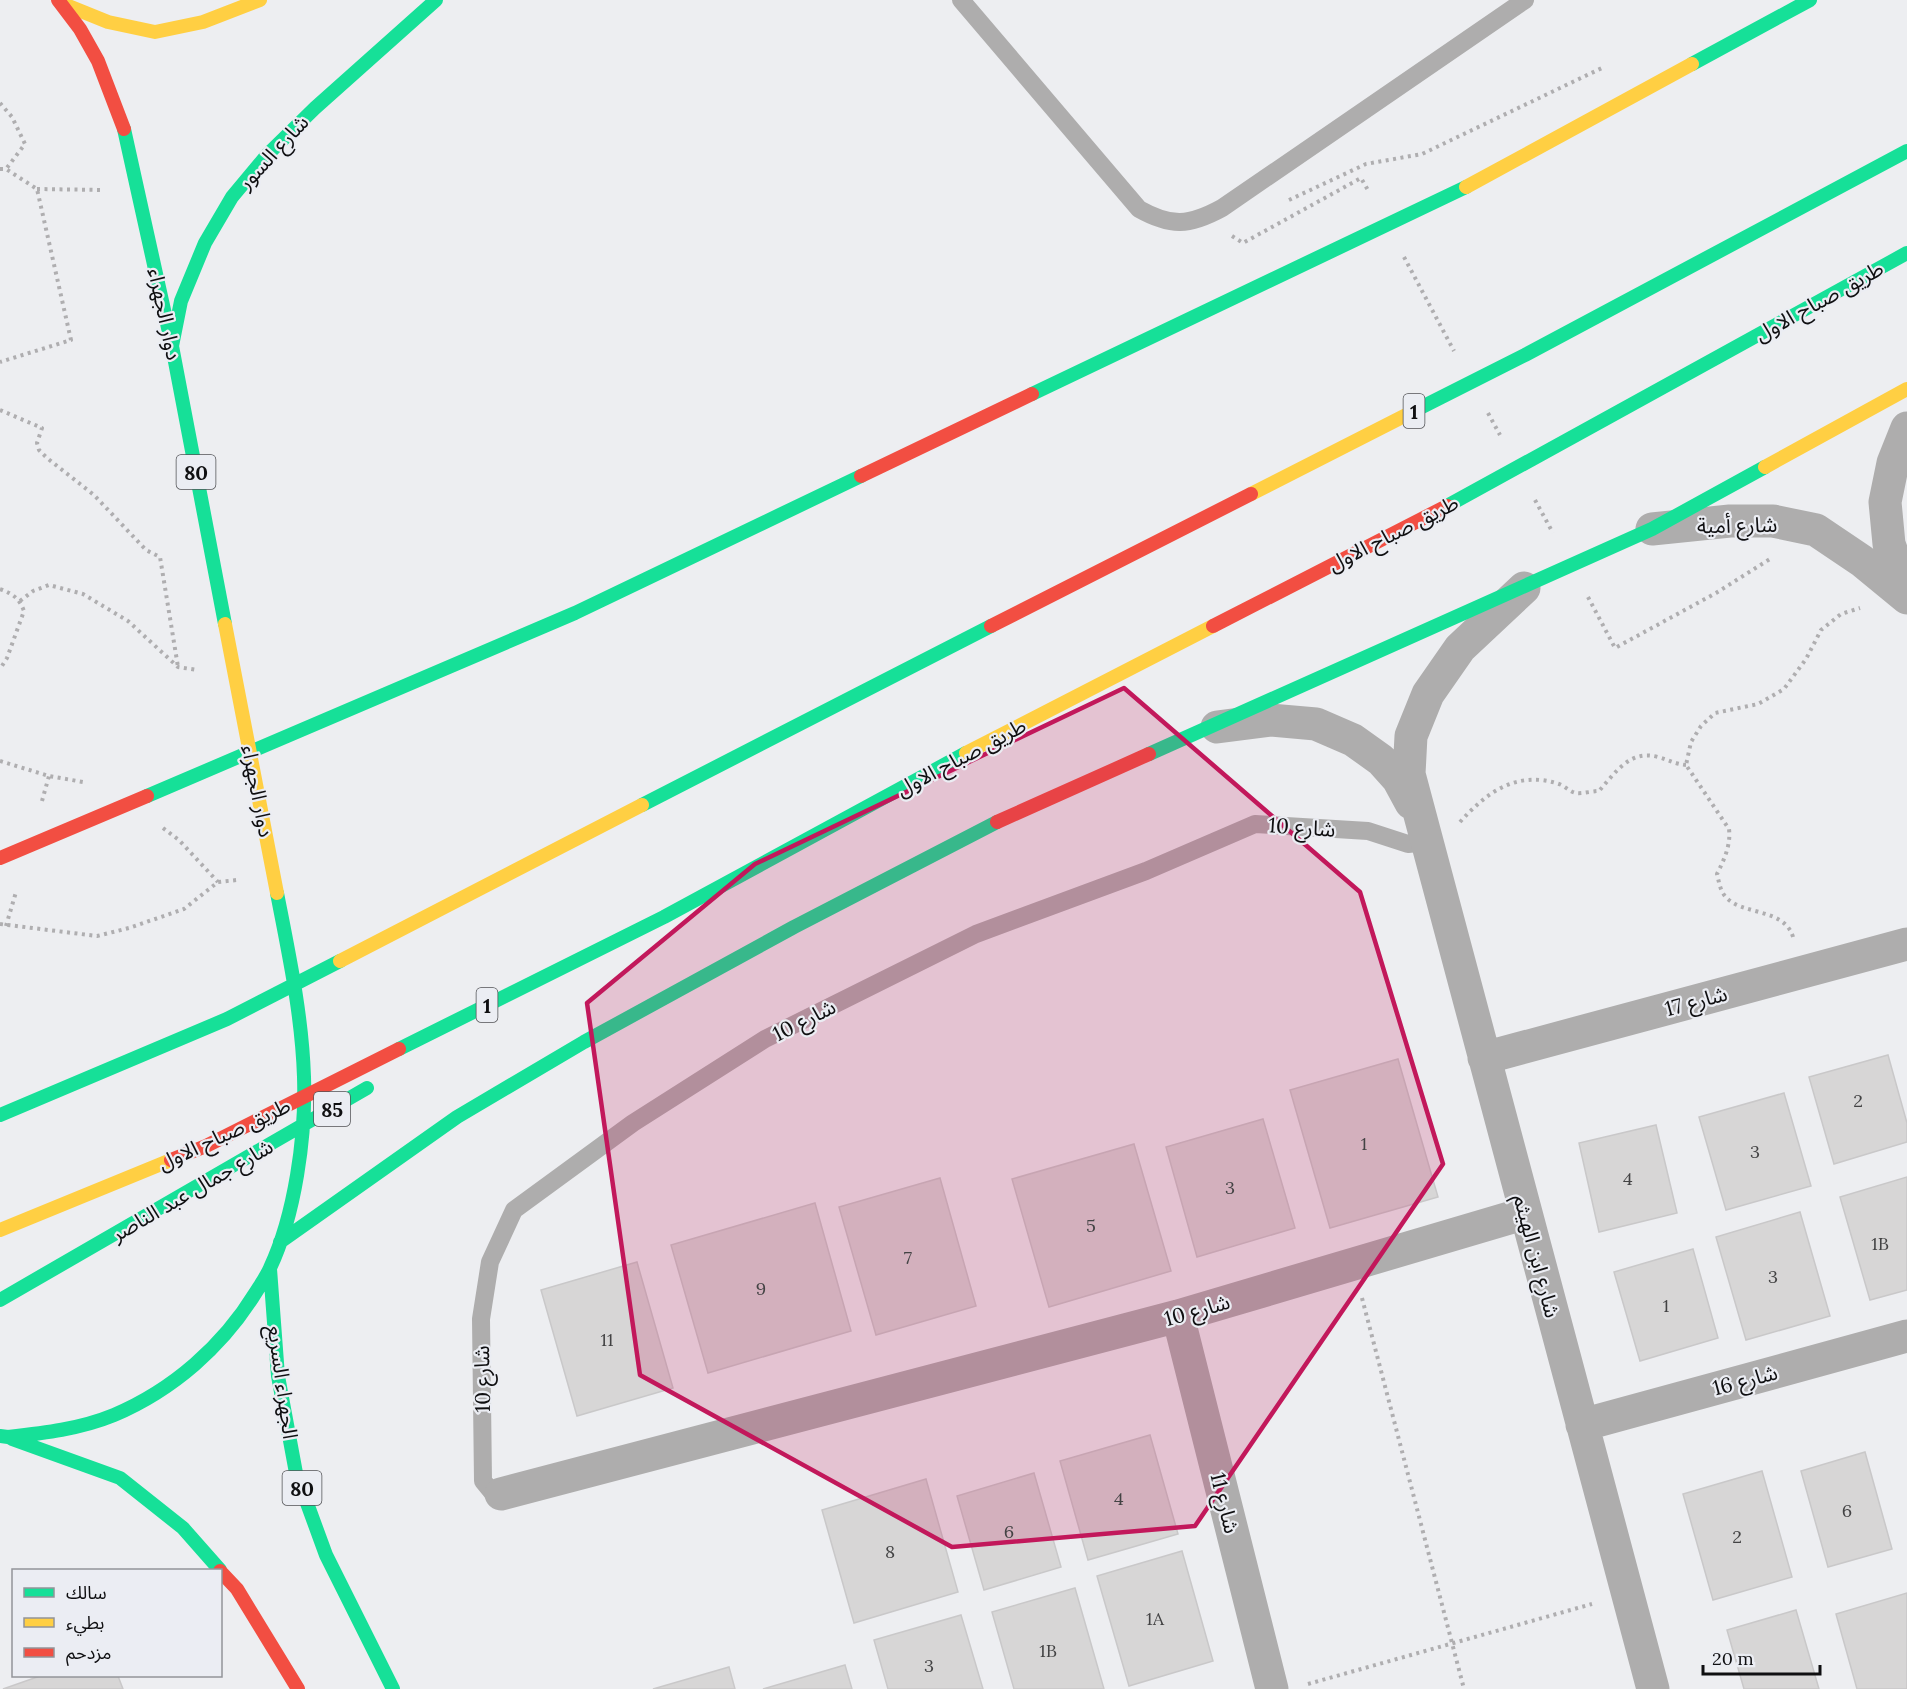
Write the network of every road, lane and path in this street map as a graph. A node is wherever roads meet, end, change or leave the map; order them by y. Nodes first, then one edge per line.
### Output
1 (260, 0) edge
2 (436, 0) edge
3 (960, 0) edge
4 (1525, 0) edge
5 (1810, 0) edge
6 (60, 2) edge
7 (1611, 64) dead end
8 (0, 103) edge
9 (1907, 151) edge
10 (0, 169) edge
11 (6, 169) junction
12 (1361, 178) dead end
13 (37, 189) junction
14 (139, 190) junction
15 (1285, 202) dead end
16 (1243, 243) dead end
17 (1907, 253) edge
18 (172, 346) junction
19 (0, 362) edge
20 (1907, 389) edge
21 (0, 410) edge
22 (1907, 428) edge
23 (1652, 529) junction
24 (1816, 530) junction
25 (1527, 585) junction
26 (0, 589) edge
27 (1907, 596) edge
28 (21, 602) junction
29 (1871, 610) dead end
30 (1615, 648) dead end
31 (178, 667) junction
32 (0, 669) edge
33 (236, 677) junction
34 (1206, 728) junction
35 (1686, 765) junction
36 (1424, 832) junction
37 (0, 858) edge
38 (218, 882) dead end
39 (664, 917) junction
40 (0, 924) edge
41 (1907, 944) edge
42 (1804, 972) junction
43 (466, 1031) dead end
44 (1484, 1059) junction
45 (384, 1079) dead end
46 (0, 1115) edge
47 (1526, 1213) junction
48 (0, 1230) edge
49 (280, 1242) junction
50 (1353, 1264) junction
51 (270, 1269) junction
52 (0, 1300) edge
53 (1178, 1316) junction
54 (1907, 1336) edge
55 (1582, 1425) junction
56 (4, 1437) edge
57 (501, 1494) joint
58 (218, 1569) edge
59 (222, 1573) edge
60 (1627, 1593) junction
61 (1452, 1644) junction
62 (1286, 1688) edge
63 (298, 1689) edge
64 (393, 1689) edge
65 (1464, 1689) edge
66 (1653, 1689) edge

1 - 6 main road
2 - 18 main road, شارع السور
3 - 4 lane
5 - 37 main road
6 - 14 main road, دوار الجهراء / 80
7 - 15 path
8 - 11 path
9 - 46 main road, 1
10 - 11 path
11 - 13 path
12 - 16 path
13 - 14 path
13 - 19 path
14 - 18 main road, دوار الجهراء / 80
17 - 39 main road, طريق صباح الاول / 1
18 - 33 main road, دوار الجهراء / 80
20 - 23 main road
21 - 31 path
22 - 27 street, شارع أمية
23 - 24 street, شارع أمية
23 - 25 main road
24 - 27 street, شارع أمية
24 - 30 path
25 - 34 main road
25 - 36 street, شارع ابن الهيثم
26 - 28 path
28 - 31 path
28 - 32 path
29 - 35 path
31 - 33 path
33 - 49 main road, دوار الجهراء / 80
34 - 36 street, شارع ابن الهيثم
34 - 49 main road
35 - 36 path
35 - 42 path
36 - 44 street, شارع ابن الهيثم
36 - 57 lane, شارع 10
38 - 40 path
39 - 43 main road
39 - 48 main road, طريق صباح الاول / 1
41 - 42 street, شارع 17
42 - 44 street, شارع 17
44 - 47 street, شارع ابن الهيثم
45 - 52 main road, شارع جمال عبد الناصر / 85
47 - 50 street, شارع 10
47 - 55 street, شارع ابن الهيثم
49 - 51 main road, دوار الجهراء / 80
50 - 53 street, شارع 10
50 - 61 path
51 - 56 main road, دوار الجهراء / 80
51 - 64 main road, الجهراء السريع / 80
53 - 57 street, شارع 10
53 - 62 street, شارع 11
54 - 55 street, شارع 16
55 - 60 street, شارع ابن الهيثم
56 - 58 main road, 80
59 - 63 main road, 80
60 - 61 path
60 - 66 street, شارع ابن الهيثم
61 - 62 path
61 - 65 path

